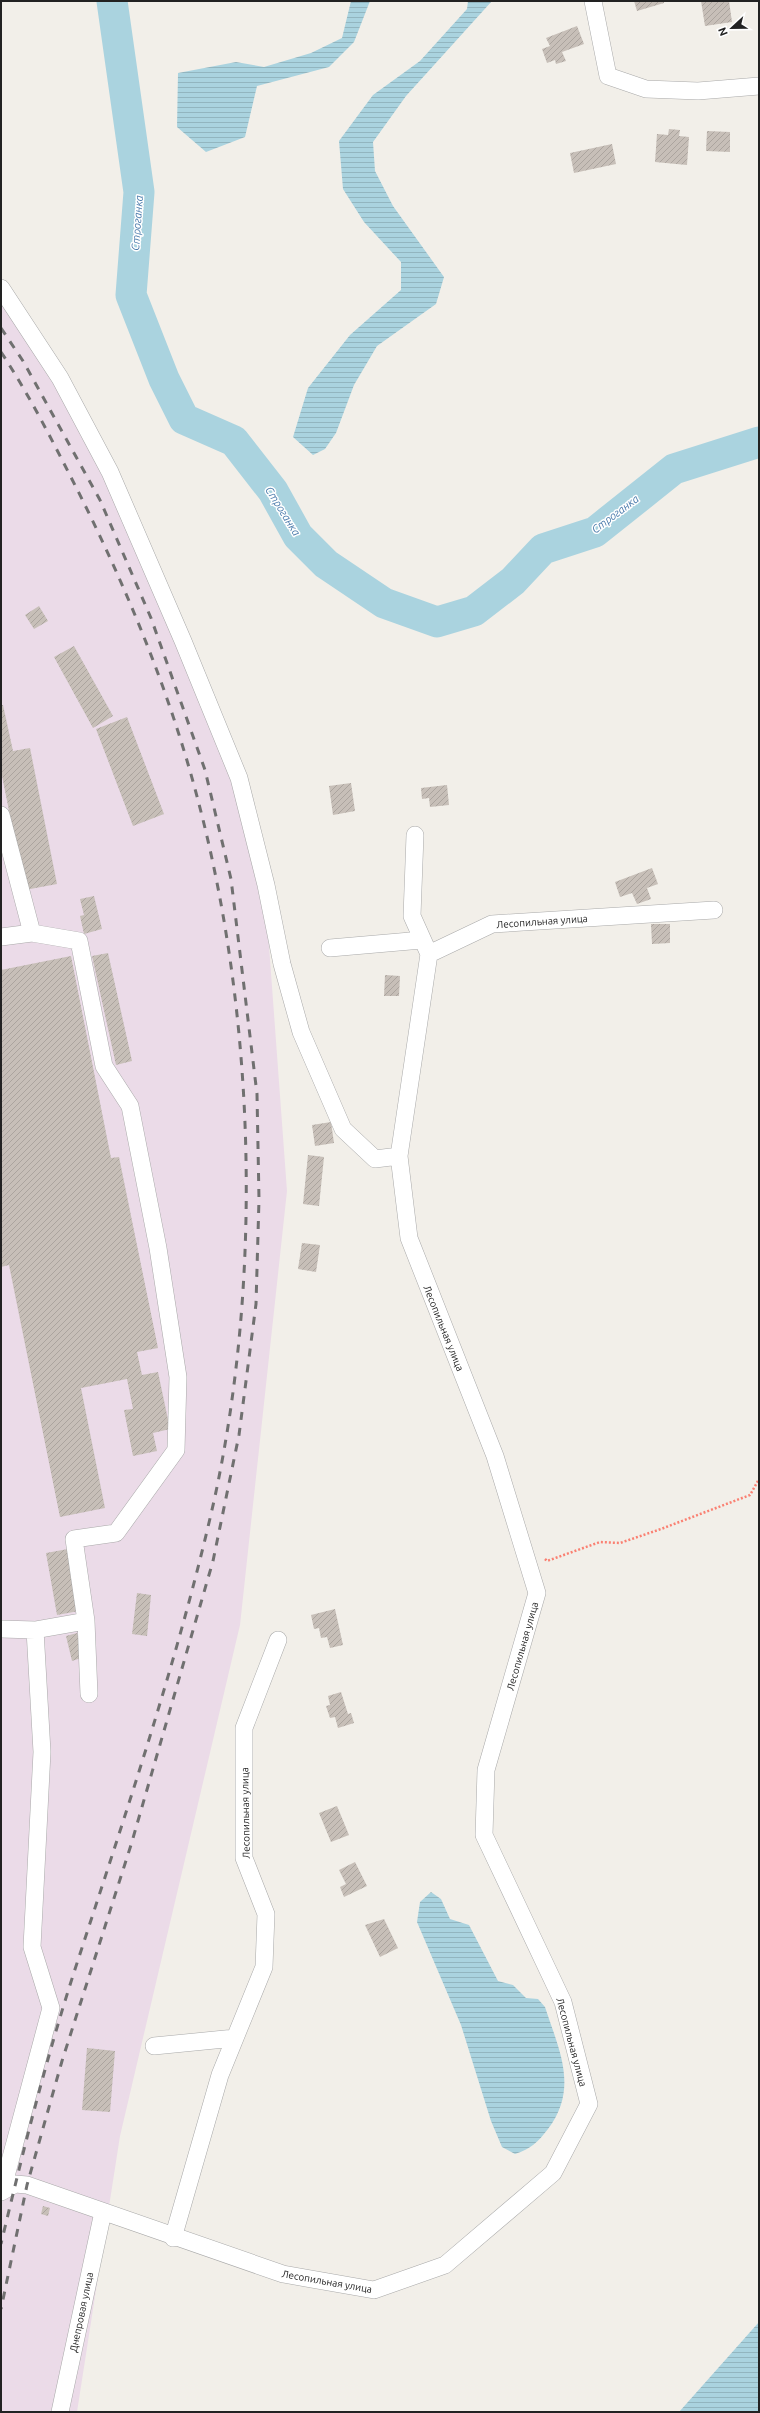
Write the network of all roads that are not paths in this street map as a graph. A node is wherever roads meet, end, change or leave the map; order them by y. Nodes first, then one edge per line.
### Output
1 (593, 1) edge
2 (759, 86) edge
3 (1, 288) edge
4 (1, 815) edge
5 (414, 835) dead end
6 (714, 910) dead end
7 (32, 933) junction
8 (1, 937) edge
9 (426, 947) junction
10 (330, 948) dead end
11 (398, 1156) junction
12 (86, 1621) junction
13 (1, 1629) edge
14 (35, 1630) junction
15 (278, 1640) dead end
16 (89, 1694) dead end
17 (235, 2038) junction
18 (154, 2046) dead end
19 (2, 2191) edge
20 (103, 2212) junction
21 (173, 2238) junction
22 (60, 2412) edge

1 - 2 street
3 - 11 street
4 - 7 street
5 - 9 street
6 - 9 street, Лесопильная улица
7 - 8 street
7 - 12 street
9 - 10 street
9 - 11 street, Лесопильная улица
11 - 21 street, Лесопильная улица
12 - 14 street
12 - 16 street
13 - 14 street
14 - 19 street
15 - 17 street, Лесопильная улица
17 - 18 street
17 - 21 street, Лесопильная улица
19 - 20 street, Лесопильная улица
20 - 21 street, Лесопильная улица
20 - 22 street, Днепровая улица

